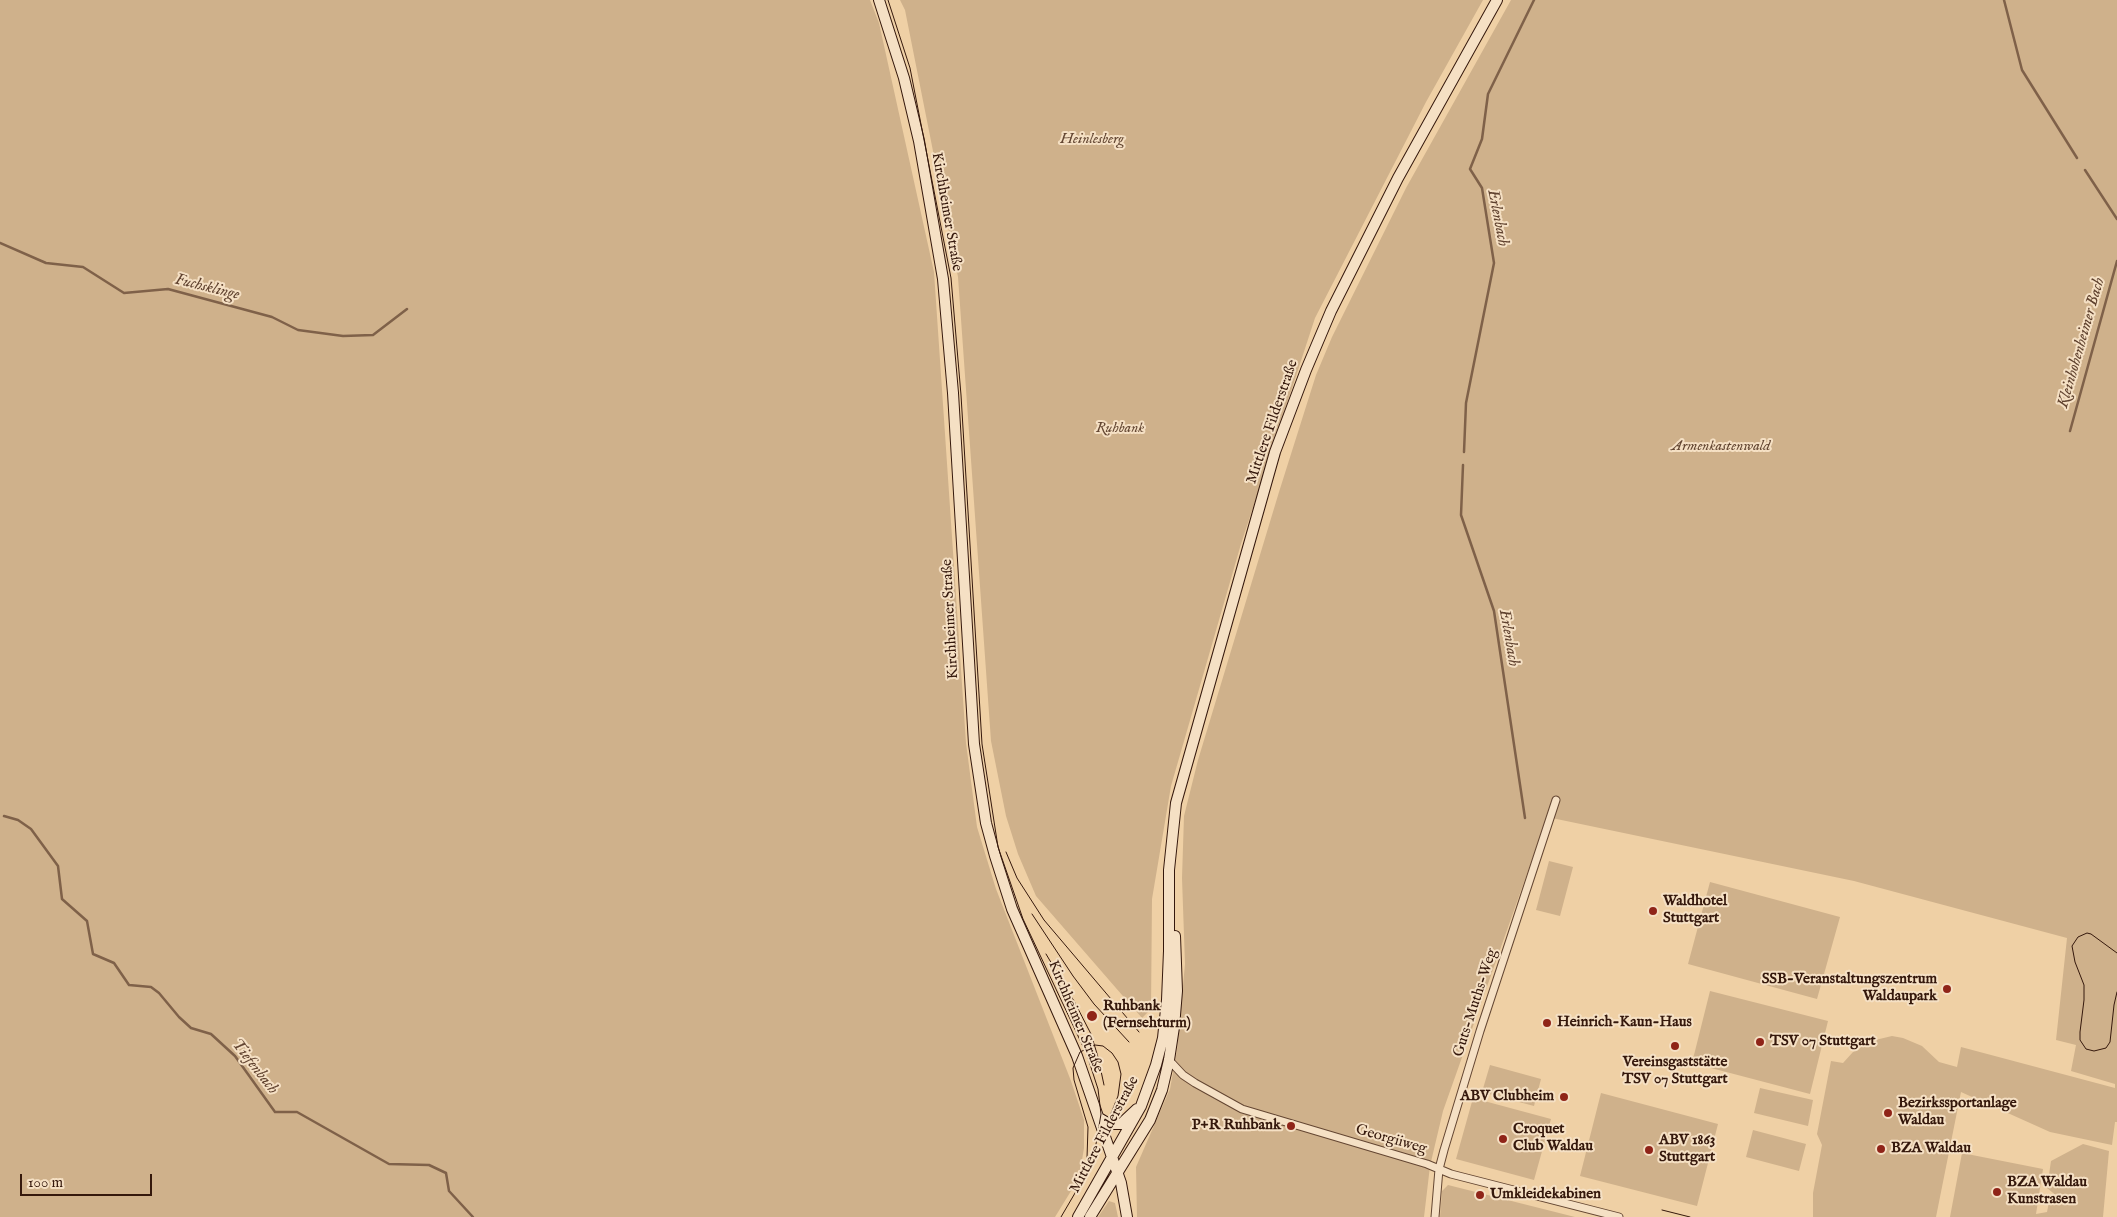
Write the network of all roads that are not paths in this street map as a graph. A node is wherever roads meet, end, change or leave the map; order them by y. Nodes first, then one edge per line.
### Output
1 (879, 0) edge
2 (1497, 0) edge
3 (1556, 800) dead end
4 (1169, 888) junction
5 (1163, 1038) junction
6 (1169, 1060) junction
7 (1141, 1106) junction
8 (1099, 1118) junction
9 (1112, 1159) junction
10 (1439, 1169) junction
11 (1117, 1173) junction
12 (1078, 1217) edge
13 (1090, 1217) edge
14 (1127, 1217) edge
15 (1435, 1217) edge
16 (1620, 1217) edge

1 - 8 main road, Kirchheimer Straße
2 - 4 main road, Mittlere Filderstraße
3 - 10 street, Guts-Muths-Weg
4 - 5 main road, Mittlere Filderstraße
4 - 6 main road, Mittlere Filderstraße
5 - 6 main road
5 - 7 main road, Mittlere Filderstraße
6 - 10 street, Georgiiweg
6 - 11 main road, Mittlere Filderstraße
7 - 8 main road
7 - 9 main road, Mittlere Filderstraße
8 - 9 main road, Kirchheimer Straße
9 - 11 main road, Kirchheimer Straße
9 - 12 main road, Mittlere Filderstraße
10 - 15 street, Guts-Muths-Weg
10 - 16 street, Georgiiweg
11 - 13 main road, Mittlere Filderstraße
11 - 14 main road, Kirchheimer Straße

